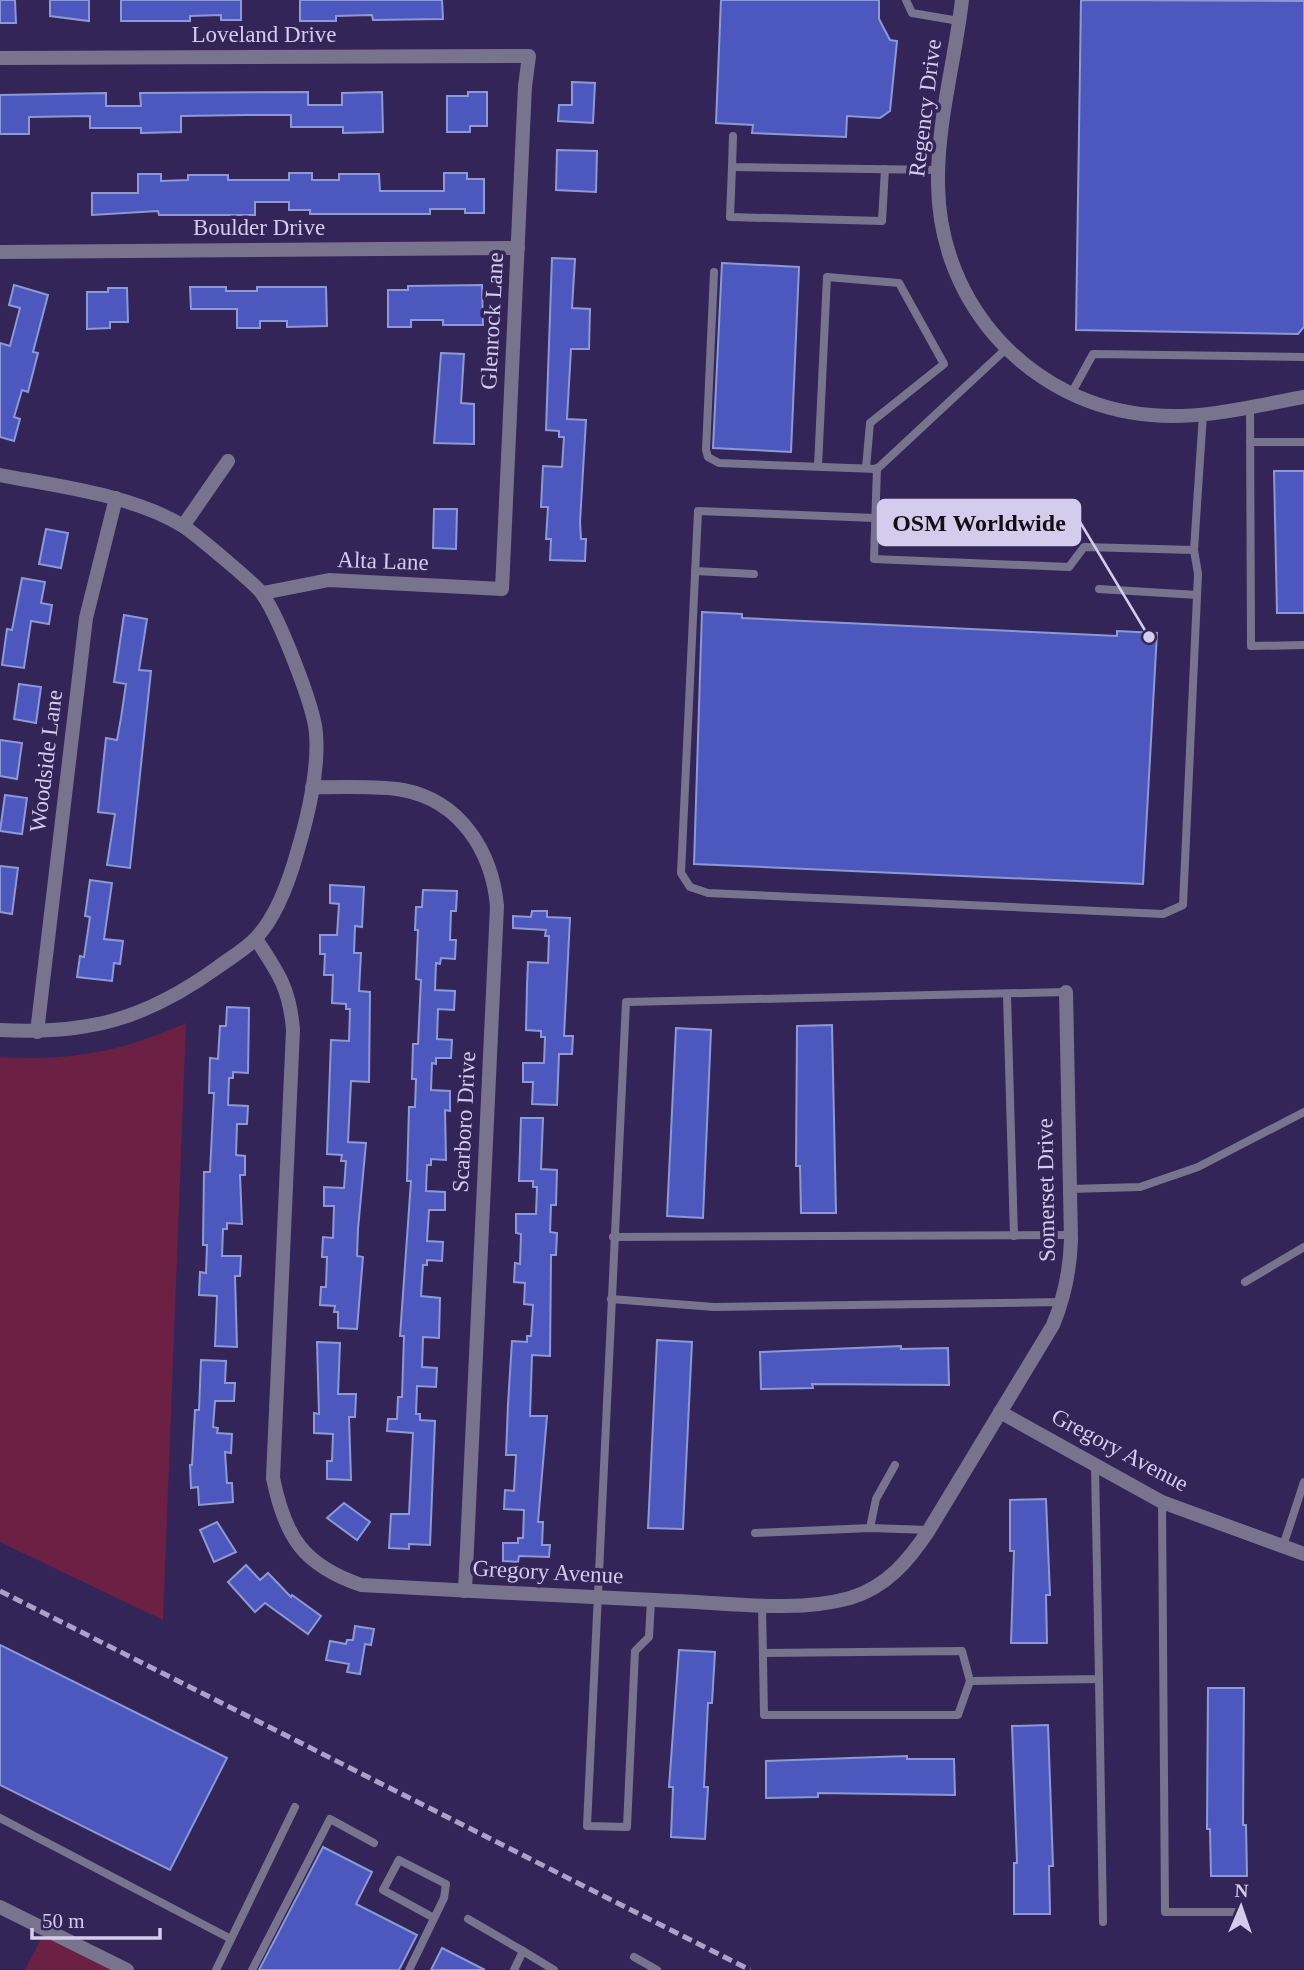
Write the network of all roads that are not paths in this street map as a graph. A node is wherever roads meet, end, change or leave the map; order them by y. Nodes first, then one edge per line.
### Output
1 (906, 0) edge
2 (962, 0) edge
3 (959, 20) junction
4 (529, 56) joint
5 (0, 58) edge
6 (733, 136) dead end
7 (732, 167) junction
8 (885, 169) junction
9 (939, 170) junction
10 (519, 248) junction
11 (0, 252) edge
12 (714, 272) dead end
13 (1007, 348) junction
14 (1304, 357) edge
15 (1071, 394) junction
16 (1304, 397) edge
17 (1250, 407) junction
18 (1203, 414) junction
19 (1250, 442) junction
20 (1304, 442) edge
21 (228, 461) dead end
22 (818, 466) junction
23 (866, 468) junction
24 (877, 468) junction
25 (0, 475) edge
26 (116, 498) junction
27 (875, 518) junction
28 (183, 526) junction
29 (1194, 551) junction
30 (695, 571) junction
31 (754, 574) dead end
32 (502, 589) joint
33 (1099, 589) dead end
34 (263, 593) junction
35 (1197, 595) junction
36 (1304, 645) edge
37 (312, 788) junction
38 (256, 939) junction
39 (1066, 992) joint
40 (1007, 996) junction
41 (0, 1030) edge
42 (37, 1032) junction
43 (1304, 1112) edge
44 (1070, 1189) junction
45 (1071, 1235) junction
46 (1014, 1236) junction
47 (613, 1237) junction
48 (1304, 1247) edge
49 (1245, 1282) dead end
50 (611, 1299) junction
51 (1062, 1302) junction
52 (1000, 1412) junction
53 (895, 1465) dead end
54 (1095, 1465) junction
55 (1304, 1482) edge
56 (1162, 1502) junction
57 (870, 1528) junction
58 (929, 1530) junction
59 (755, 1533) dead end
60 (1283, 1546) junction
61 (1304, 1554) edge
62 (465, 1591) junction
63 (597, 1598) junction
64 (650, 1600) junction
65 (762, 1604) junction
66 (763, 1653) junction
67 (1099, 1679) junction
68 (970, 1681) junction
69 (295, 1807) dead end
70 (0, 1818) edge
71 (374, 1843) dead end
72 (0, 1907) edge
73 (1234, 1912) dead end
74 (434, 1917) junction
75 (468, 1919) dead end
76 (1103, 1922) dead end
77 (231, 1939) junction
78 (523, 1951) junction
79 (634, 1957) dead end
80 (127, 1970) edge
81 (216, 1970) edge
82 (252, 1970) edge
83 (409, 1970) edge
84 (514, 1970) edge
85 (554, 1970) edge
86 (657, 1970) edge

1 - 3 lane
2 - 3 street, Regency Drive
3 - 9 street, Regency Drive
4 - 5 street, Loveland Drive
4 - 10 street, Glenrock Lane
6 - 7 lane
7 - 8 lane
7 - 8 lane
8 - 9 lane
9 - 13 street, Regency Drive
10 - 11 street, Boulder Drive
10 - 32 street, Glenrock Lane
12 - 22 lane
13 - 15 street, Regency Drive
13 - 24 lane
14 - 15 lane
15 - 18 street, Regency Drive
16 - 17 street, Regency Drive
17 - 18 street, Regency Drive
17 - 19 lane
18 - 29 lane
19 - 20 lane
19 - 36 lane
21 - 28 street
22 - 23 lane
22 - 23 lane
23 - 24 lane
24 - 27 lane
25 - 26 street
26 - 28 street
26 - 42 street, Woodside Lane
27 - 29 lane
27 - 30 lane
28 - 34 street
29 - 35 lane
30 - 31 lane
30 - 35 lane
32 - 34 street, Alta Lane
33 - 35 lane
34 - 37 street
37 - 38 street
37 - 62 street, Scarboro Drive
38 - 42 street
38 - 62 street, Gregory Avenue
39 - 40 lane
39 - 44 street, Somerset Drive
40 - 46 lane
40 - 47 lane
41 - 42 street
43 - 44 lane
44 - 45 street, Somerset Drive
45 - 46 lane
45 - 51 street, Somerset Drive
46 - 47 lane
47 - 50 lane
48 - 49 lane
50 - 51 lane
50 - 63 lane
51 - 52 street, Somerset Drive
52 - 54 street, Gregory Avenue
52 - 58 street, Gregory Avenue
53 - 57 lane
54 - 56 street, Gregory Avenue
54 - 67 lane
55 - 60 lane
56 - 60 street, Gregory Avenue
56 - 73 lane
57 - 58 lane
57 - 59 lane
58 - 65 street, Gregory Avenue
60 - 61 street, Gregory Avenue
62 - 63 street, Gregory Avenue
63 - 64 street, Gregory Avenue
63 - 64 lane
64 - 65 street, Gregory Avenue
65 - 66 lane
66 - 68 lane
66 - 68 lane
67 - 68 lane
67 - 76 lane
69 - 77 lane
70 - 77 lane
71 - 82 lane
72 - 80 street
74 - 74 lane
74 - 83 lane
75 - 78 lane
77 - 81 lane
78 - 84 lane
78 - 85 lane
79 - 86 lane

